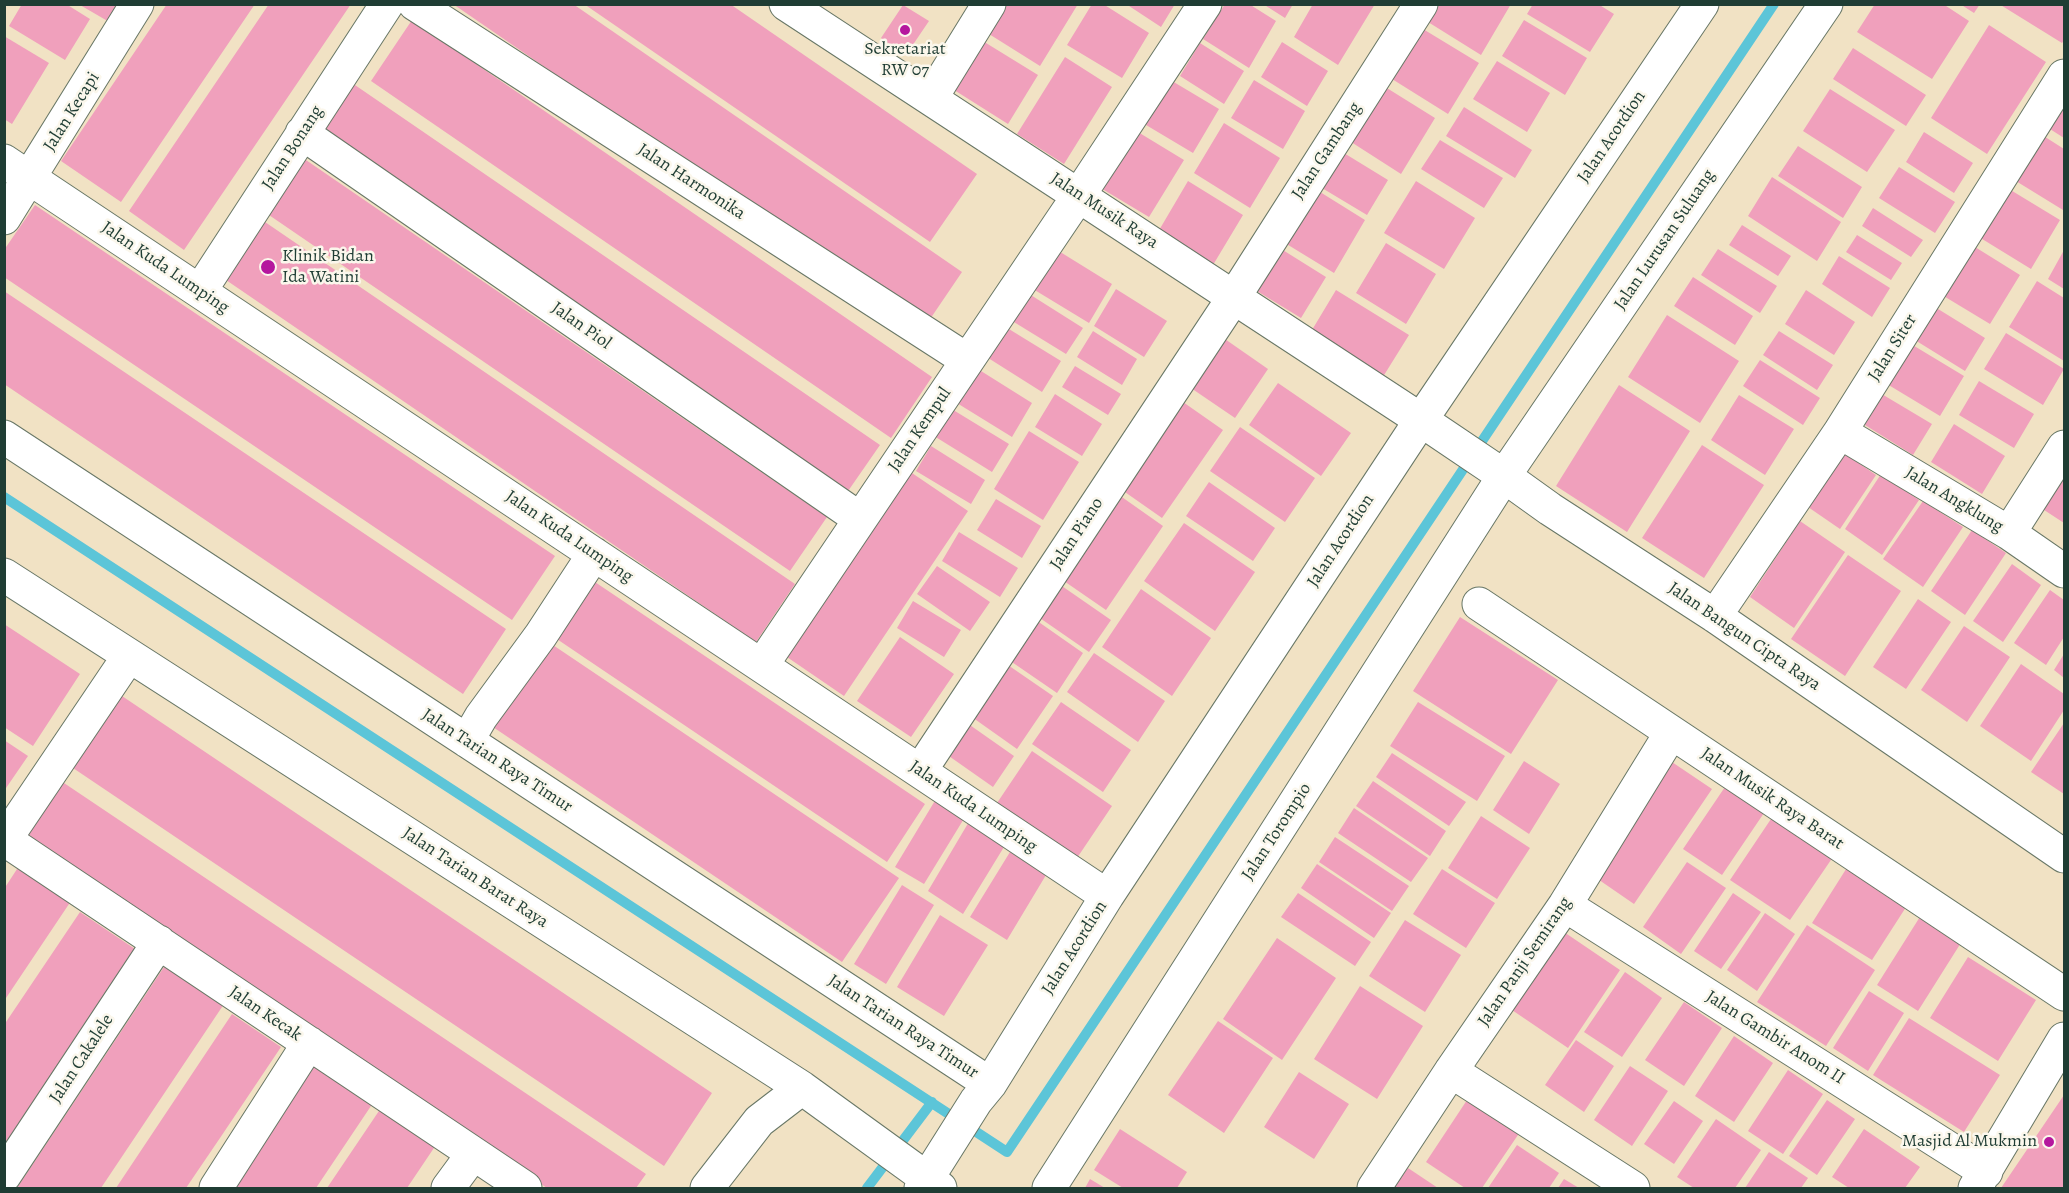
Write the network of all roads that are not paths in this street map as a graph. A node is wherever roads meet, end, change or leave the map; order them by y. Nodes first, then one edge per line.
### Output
1 (137, 4) edge
2 (387, 4) edge
3 (416, 4) edge
4 (989, 4) edge
5 (1204, 4) edge
6 (1421, 4) edge
7 (1702, 4) edge
8 (1826, 4) edge
9 (797, 8) edge
10 (2064, 76) edge
11 (931, 98) junction
12 (302, 133) junction
13 (18, 170) edge
14 (1079, 195) junction
15 (4, 218) edge
16 (200, 291) junction
17 (1234, 297) junction
18 (967, 360) junction
19 (1427, 423) junction
20 (1840, 432) junction
21 (4, 437) edge
22 (2064, 447) edge
23 (1498, 472) junction
24 (860, 519) junction
25 (2009, 533) junction
26 (594, 554) junction
27 (2064, 572) edge
28 (4, 575) edge
29 (1479, 604) dead end
30 (1715, 616) junction
31 (129, 656) junction
32 (762, 665) junction
33 (1671, 733) junction
34 (467, 741) junction
35 (920, 771) junction
36 (5, 840) edge
37 (2064, 856) edge
38 (1107, 896) junction
39 (1565, 905) junction
40 (159, 942) junction
41 (2064, 994) edge
42 (2064, 1039) edge
43 (309, 1043) junction
44 (1450, 1071) junction
45 (802, 1088) junction
46 (983, 1092) junction
47 (472, 1154) junction
48 (4, 1176) edge
49 (932, 1179) edge
50 (1980, 1180) edge
51 (216, 1188) edge
52 (448, 1188) edge
53 (525, 1188) edge
54 (707, 1188) edge
55 (1049, 1188) edge
56 (1374, 1188) edge
57 (1634, 1188) edge

1 - 13 street, Jalan Kecapi
2 - 12 street, Jalan Bonang
3 - 18 street, Jalan Harmonika
4 - 11 street
5 - 14 street, Jalan Kempul
6 - 17 street, Jalan Gambang
7 - 19 street, Jalan Acordion
8 - 23 street, Jalan Lurusan Suluang
9 - 11 street, Jalan Musik Raya
10 - 20 street, Jalan Siter
11 - 14 street, Jalan Musik Raya
12 - 16 street, Jalan Bonang
12 - 24 street, Jalan Piol
13 - 15 street, Jalan Kecapi
13 - 16 street, Jalan Kuda Lumping
14 - 17 street, Jalan Musik Raya
14 - 18 street, Jalan Kempul
16 - 26 street, Jalan Kuda Lumping
17 - 19 street, Jalan Musik Raya
17 - 35 street, Jalan Piano
18 - 24 street, Jalan Kempul
19 - 23 street, Jalan Bangun Cipta Raya
19 - 38 street, Jalan Acordion
20 - 25 street, Jalan Angklung
20 - 30 street, Jalan Siter
21 - 34 street, Jalan Tarian Raya Timur
22 - 25 street
23 - 30 street, Jalan Bangun Cipta Raya
23 - 55 street, Jalan Torompio
24 - 32 street, Jalan Kempul
25 - 27 street, Jalan Angklung
26 - 32 street, Jalan Kuda Lumping
26 - 34 street
28 - 31 street, Jalan Tarian Barat Raya
29 - 33 street, Jalan Musik Raya Barat
30 - 37 street, Jalan Bangun Cipta Raya
31 - 36 street
31 - 45 street, Jalan Tarian Barat Raya
32 - 35 street, Jalan Kuda Lumping
33 - 39 street, Jalan Panji Semirang
33 - 41 street, Jalan Musik Raya Barat
34 - 46 street, Jalan Tarian Raya Timur
35 - 38 street, Jalan Kuda Lumping
36 - 40 street, Jalan Kecak
38 - 46 street, Jalan Acordion
39 - 44 street, Jalan Panji Semirang
39 - 50 street, Jalan Gambir Anom II
40 - 43 street, Jalan Kecak
40 - 48 street, Jalan Cakalele
42 - 50 street
43 - 47 street, Jalan Kecak
43 - 51 street
44 - 56 street, Jalan Panji Semirang
44 - 57 street
45 - 49 street, Jalan Tarian Barat Raya
45 - 54 street
46 - 49 street
47 - 52 street
47 - 53 street, Jalan Kecak

